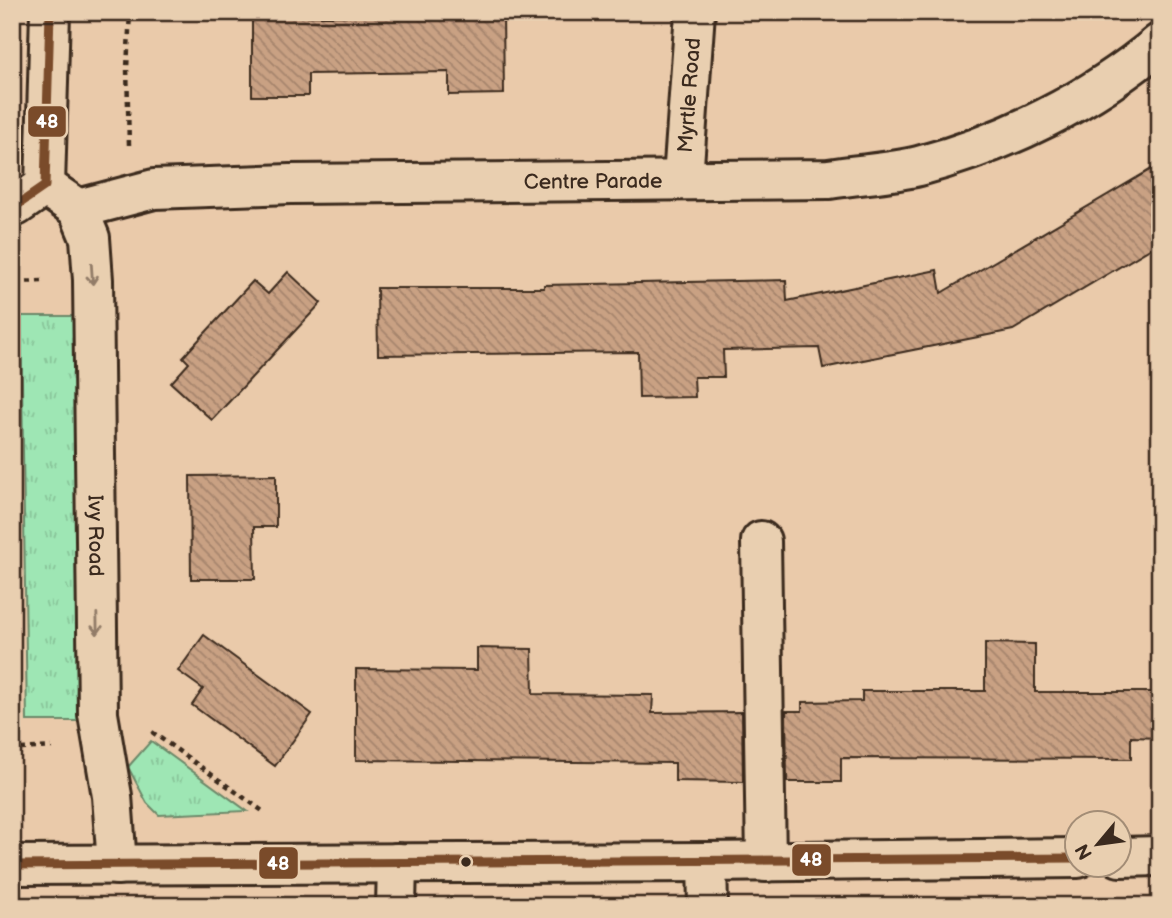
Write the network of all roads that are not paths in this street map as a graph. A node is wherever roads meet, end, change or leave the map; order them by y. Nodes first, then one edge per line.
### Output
1 (50, 12) edge
2 (695, 12) edge
3 (1160, 43) edge
4 (683, 179) junction
5 (21, 203) edge
6 (78, 209) junction
7 (761, 541) dead end
8 (1160, 856) edge
9 (1134, 857) edge
10 (1064, 858) edge
11 (706, 862) junction
12 (766, 862) junction
13 (397, 863) junction
14 (117, 864) junction
15 (12, 865) edge
16 (396, 906) edge
17 (708, 906) edge

1 - 5 street
2 - 4 street, Myrtle Road
3 - 4 street, Centre Parade
4 - 6 street, Centre Parade
5 - 6 street
6 -> 14 street, Ivy Road
7 - 12 street
8 - 9 street
10 - 12 street
11 - 12 street
11 - 13 street
11 - 17 street
13 - 14 street
13 - 16 street
14 - 15 street

